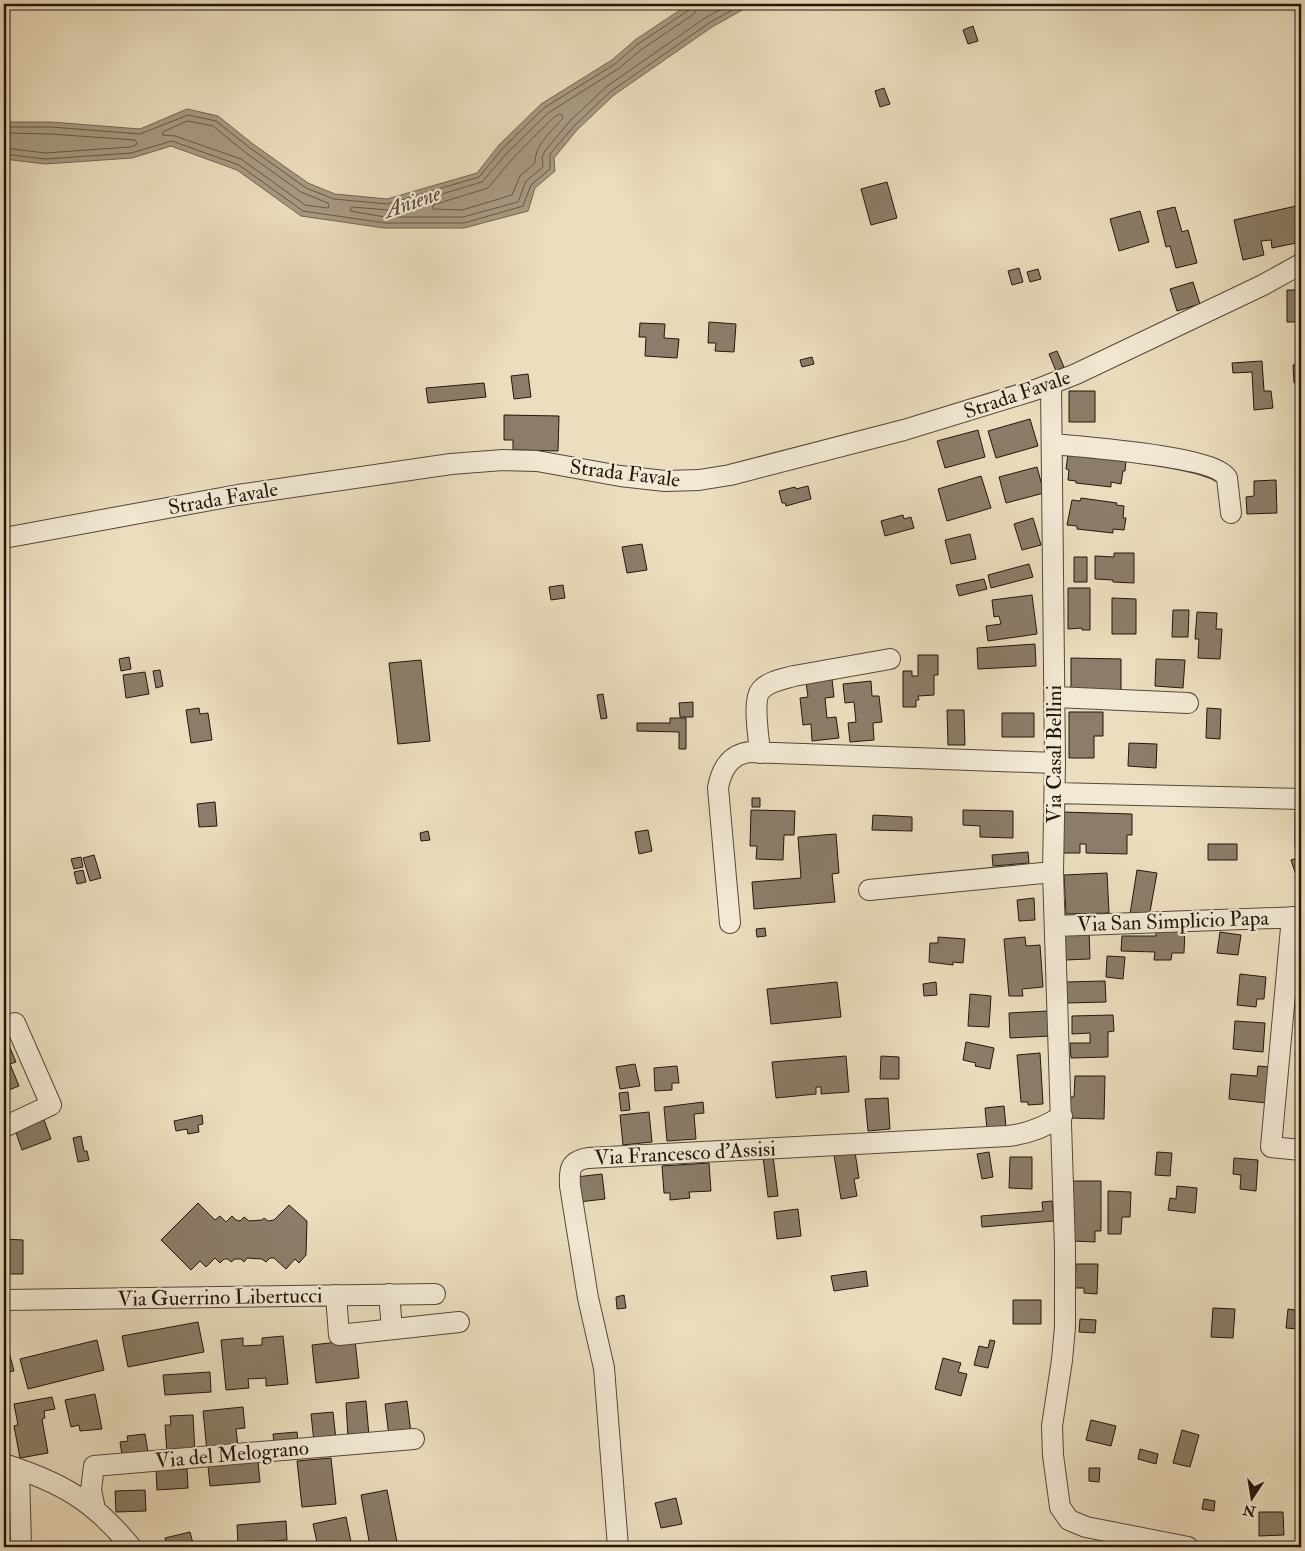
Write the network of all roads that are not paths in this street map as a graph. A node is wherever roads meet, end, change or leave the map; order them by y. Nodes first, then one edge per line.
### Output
1 (1301, 264) edge
2 (1052, 384) junction
3 (1053, 444) junction
4 (1231, 514) dead end
5 (4, 538) edge
6 (890, 659) dead end
7 (1055, 697) junction
8 (1188, 703) dead end
9 (760, 752) junction
10 (1055, 763) junction
11 (1055, 793) junction
12 (1301, 799) edge
13 (1053, 872) junction
14 (869, 890) dead end
15 (1297, 917) edge
16 (730, 923) dead end
17 (1055, 926) junction
18 (4, 1028) edge
19 (1062, 1120) junction
20 (4, 1127) edge
21 (1301, 1150) edge
22 (389, 1294) junction
23 (435, 1294) dead end
24 (336, 1295) junction
25 (4, 1300) edge
26 (459, 1322) dead end
27 (392, 1329) junction
28 (414, 1439) dead end
29 (12, 1467) edge
30 (94, 1509) junction
31 (1122, 1541) edge
32 (21, 1547) edge
33 (131, 1547) edge
34 (618, 1547) edge
35 (1188, 1547) edge

1 - 2 street, Strada Favale
2 - 3 street, Via Casal Bellini
2 - 5 street, Strada Favale
3 - 4 street
3 - 7 street, Via Casal Bellini
6 - 9 street
7 - 8 street
7 - 10 street, Via Casal Bellini
9 - 10 street
9 - 16 street
10 - 11 street, Via Casal Bellini
11 - 12 street
11 - 13 street, Via Casal Bellini
13 - 14 street
13 - 17 street, Via Casal Bellini
15 - 17 street, Via San Simplicio Papa
15 - 21 street
17 - 19 street, Via Casal Bellini
18 - 20 street
19 - 31 street, Via Casal Bellini
19 - 34 street, Via Francesco d'Assisi
22 - 23 street, Via Guerrino Libertucci
22 - 24 street, Via Guerrino Libertucci
22 - 27 street
24 - 25 street, Via Guerrino Libertucci
24 - 27 street
26 - 27 street
28 - 30 street, Via del Melograno
29 - 30 street
29 - 32 street
30 - 33 street
31 - 35 street

